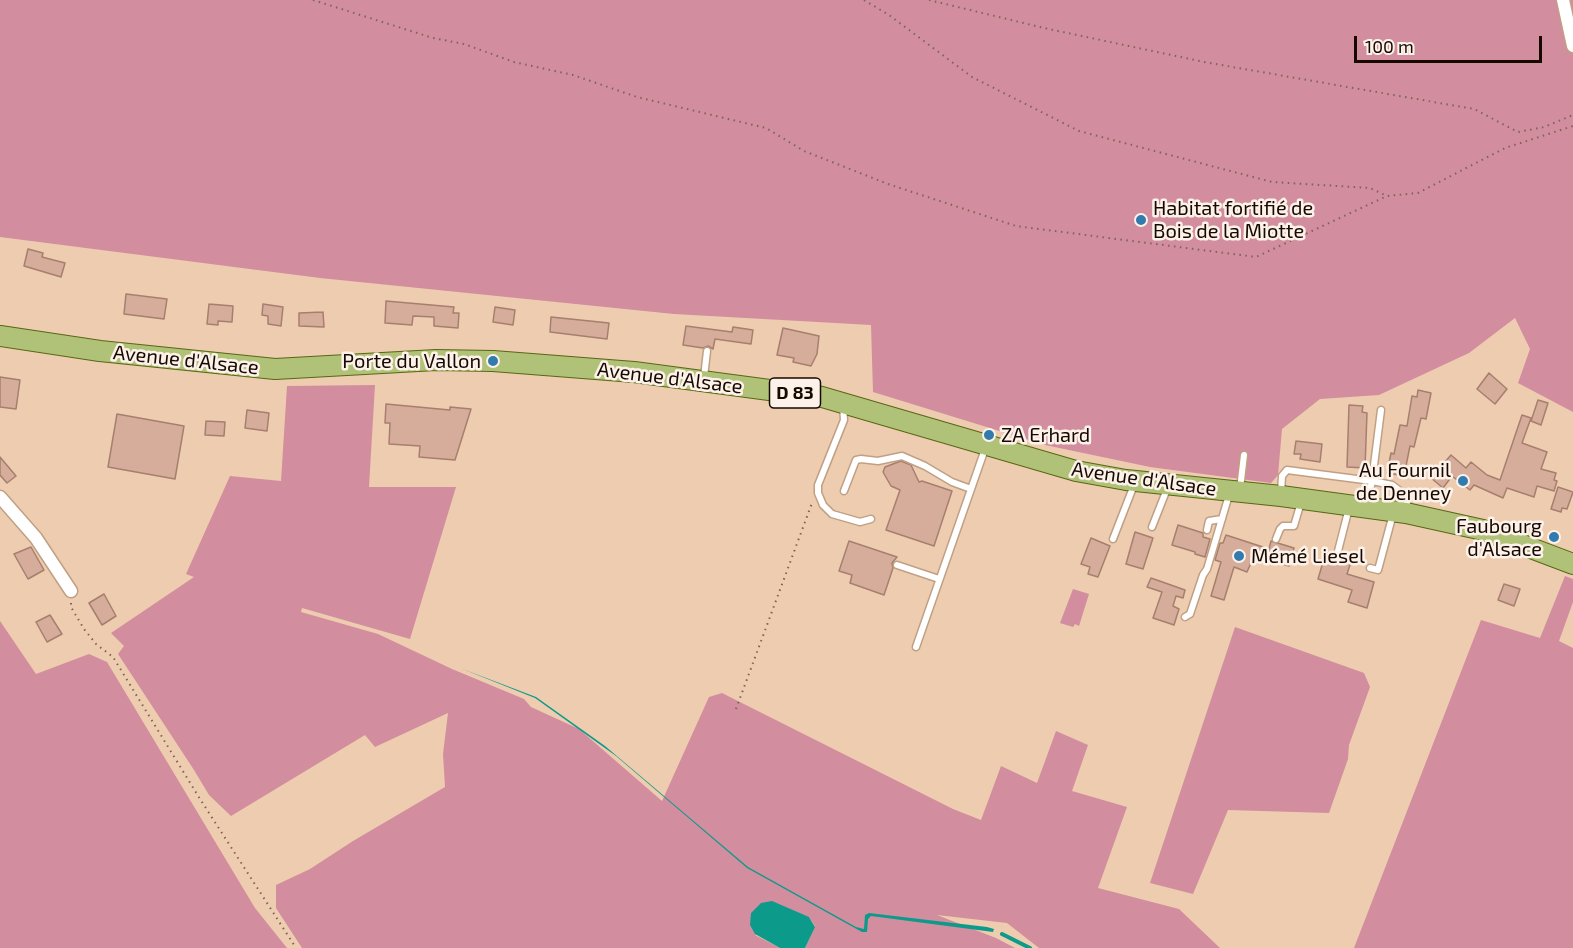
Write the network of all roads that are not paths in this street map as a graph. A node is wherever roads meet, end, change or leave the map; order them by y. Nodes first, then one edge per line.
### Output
1 (1563, 0) edge
2 (1573, 46) edge
3 (0, 336) edge
4 (707, 351) dead end
5 (703, 381) junction
6 (842, 403) junction
7 (1381, 410) dead end
8 (986, 445) junction
9 (1244, 455) dead end
10 (1372, 480) junction
11 (1135, 481) junction
12 (1168, 485) junction
13 (970, 489) junction
14 (844, 491) dead end
15 (1235, 492) junction
16 (1281, 496) junction
17 (0, 497) edge
18 (1302, 499) junction
19 (1358, 506) junction
20 (1400, 512) junction
21 (870, 519) dead end
22 (1222, 519) junction
23 (1152, 527) dead end
24 (1207, 530) dead end
25 (1113, 539) dead end
26 (1276, 539) dead end
27 (1338, 551) dead end
28 (1573, 564) edge
29 (897, 565) dead end
30 (1370, 568) dead end
31 (939, 579) junction
32 (71, 591) road end
33 (1185, 616) dead end
34 (916, 647) dead end

1 - 2 street
3 - 5 main road, Avenue d'Alsace / D 83
4 - 5 lane
5 - 6 main road, Avenue d'Alsace / D 83
6 - 8 main road, Avenue d'Alsace / D 83
6 - 21 lane
7 - 10 lane
8 - 11 main road, Avenue d'Alsace / D 83
8 - 13 lane
9 - 15 lane
10 - 16 lane
10 - 19 lane
10 - 20 lane
11 - 12 main road, Avenue d'Alsace / D 83
11 - 25 lane
12 - 15 main road, Avenue d'Alsace / D 83
12 - 23 lane
13 - 14 lane
13 - 31 lane
15 - 16 main road, Avenue d'Alsace / D 83
15 - 22 lane
16 - 18 main road, Avenue d'Alsace / D 83
17 - 32 street
18 - 19 main road, Avenue d'Alsace / D 83
18 - 26 lane
19 - 20 main road, Avenue d'Alsace / D 83
19 - 27 lane
20 - 28 main road, Avenue d'Alsace / D 83
20 - 30 lane
22 - 24 lane
22 - 33 lane
29 - 31 lane
31 - 34 lane

